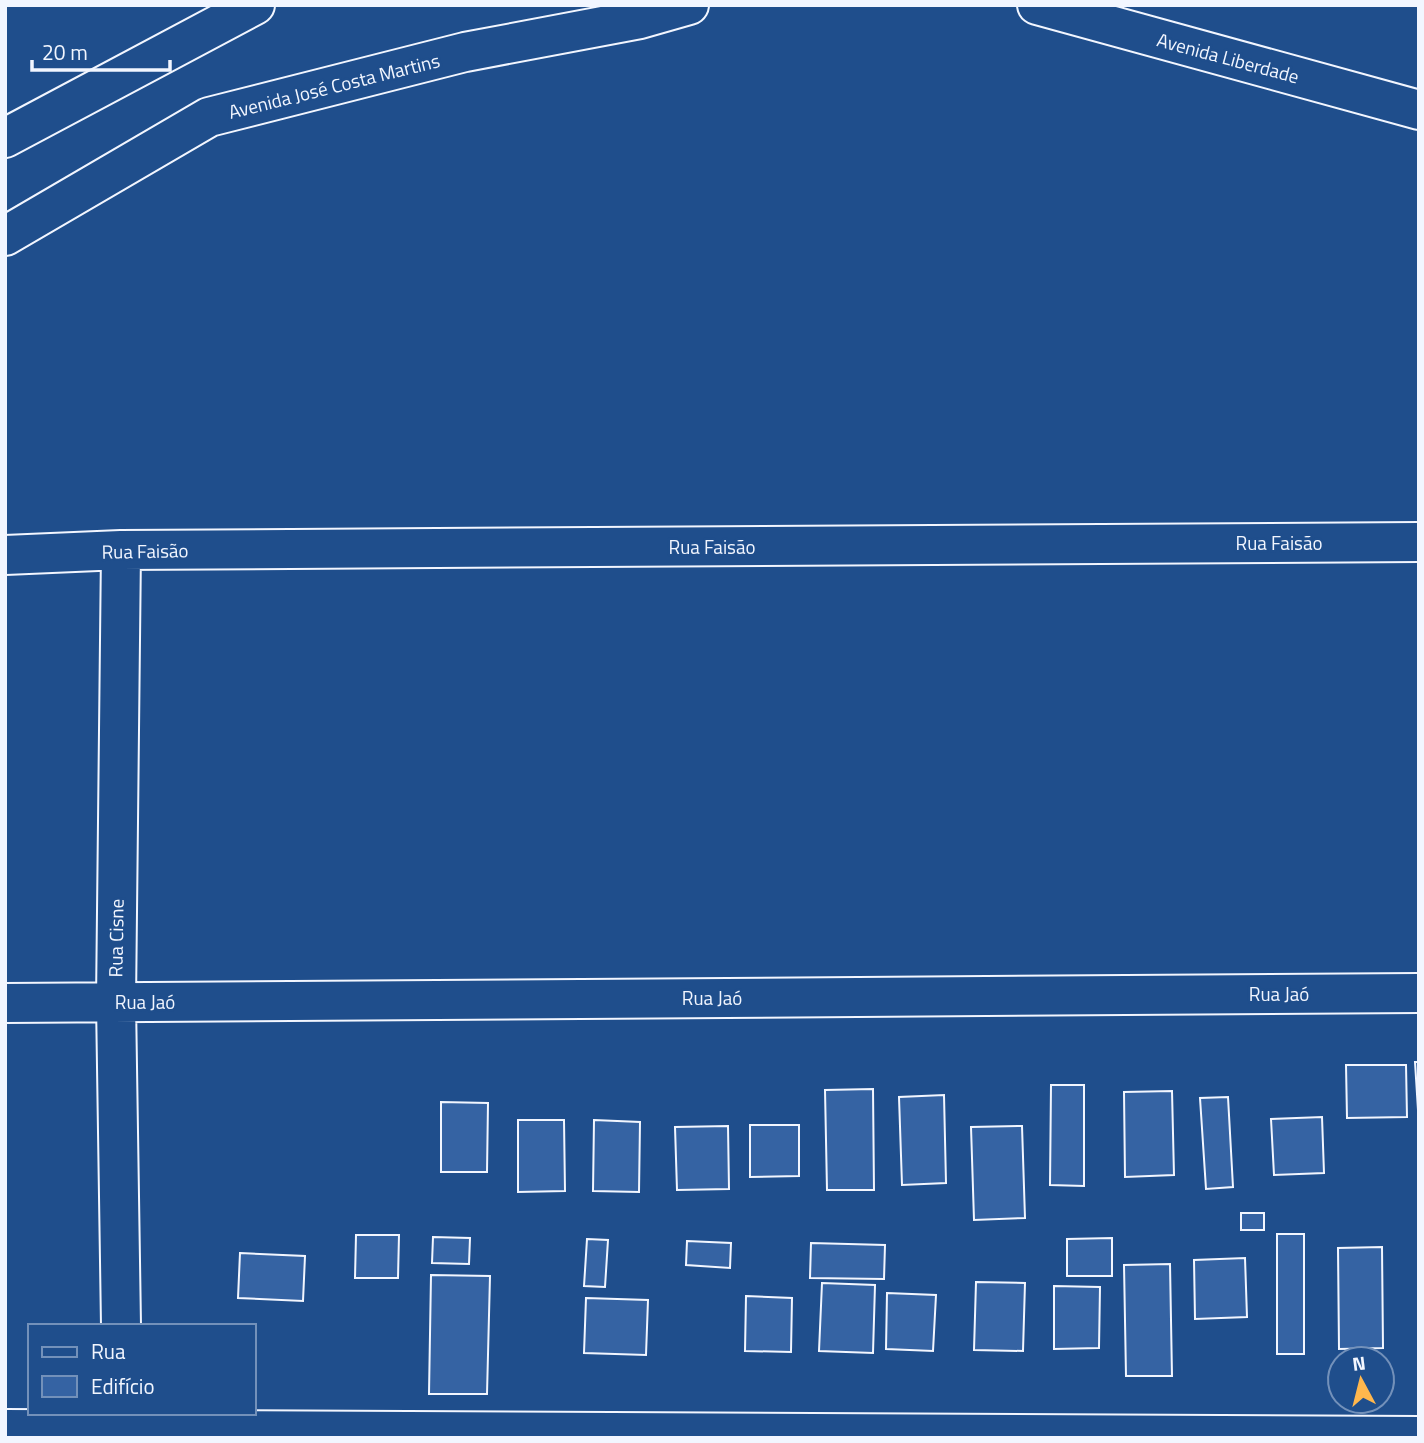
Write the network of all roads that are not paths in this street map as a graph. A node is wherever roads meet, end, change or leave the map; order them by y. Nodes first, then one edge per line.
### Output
1 (255, 5) edge
2 (689, 5) edge
3 (1037, 5) edge
4 (1419, 110) edge
5 (5, 138) edge
6 (5, 236) edge
7 (1419, 542) edge
8 (121, 550) junction
9 (5, 555) edge
10 (1419, 993) edge
11 (116, 1002) junction
12 (5, 1003) edge
13 (121, 1324) edge
14 (122, 1427) edge
15 (5, 1429) edge
16 (1419, 1436) edge

1 - 5 street
2 - 6 street, Avenida José Costa Martins
3 - 4 street, Avenida Liberdade
7 - 8 street, Rua Faisão
8 - 9 street, Rua Faisão
8 - 11 street, Rua Cisne
10 - 11 street, Rua Jaó
11 - 12 street, Rua Jaó
11 - 13 street, Rua Cisne
14 - 15 street
14 - 16 street

